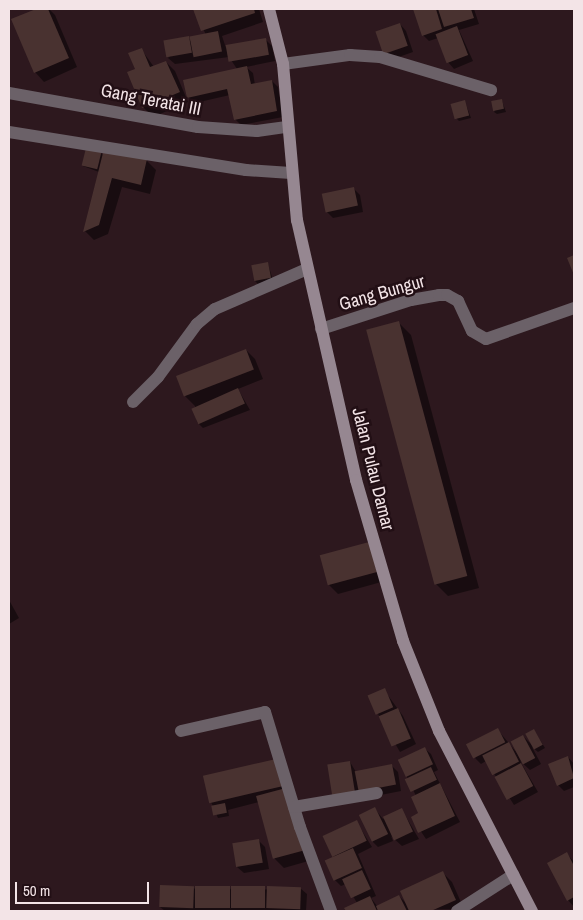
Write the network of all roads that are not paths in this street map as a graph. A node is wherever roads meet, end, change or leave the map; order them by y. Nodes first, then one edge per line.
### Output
1 (270, 9) edge
2 (283, 64) junction
3 (491, 90) dead end
4 (9, 93) edge
5 (9, 132) edge
6 (288, 133) junction
7 (291, 173) junction
8 (307, 270) junction
9 (574, 308) edge
10 (321, 329) junction
11 (133, 402) dead end
12 (181, 731) dead end
13 (377, 793) dead end
14 (294, 807) junction
15 (513, 875) junction
16 (331, 911) edge
17 (457, 911) edge
18 (532, 911) edge

1 - 2 street, Jalan Pulau Damar
2 - 3 street
2 - 6 street, Jalan Pulau Damar
4 - 6 street, Gang Teratai III
5 - 7 street
6 - 7 street, Jalan Pulau Damar
7 - 8 street, Jalan Pulau Damar
8 - 10 street, Jalan Pulau Damar
8 - 11 street
9 - 10 street, Gang Bungur
10 - 15 street, Jalan Pulau Damar
12 - 14 street
13 - 14 street
14 - 16 street
15 - 17 street
15 - 18 street, Jalan Pulau Damar

